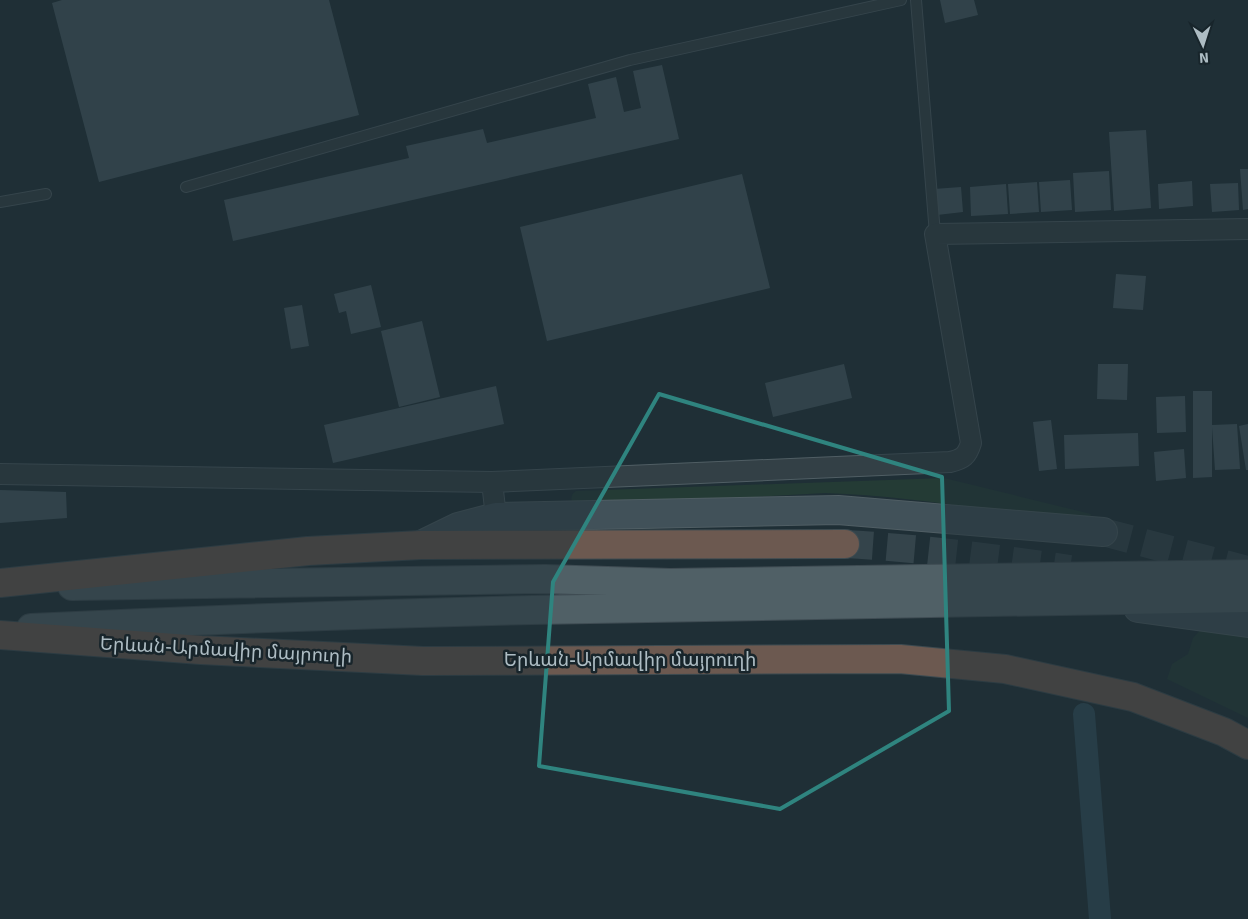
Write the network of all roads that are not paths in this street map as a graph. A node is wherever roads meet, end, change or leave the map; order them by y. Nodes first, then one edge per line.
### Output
1 (901, 0) edge
2 (916, 0) edge
3 (186, 187) dead end
4 (46, 194) dead end
5 (0, 202) edge
6 (1248, 229) edge
7 (935, 234) junction
8 (0, 474) edge
9 (492, 482) junction
10 (496, 517) junction
11 (1104, 532) tunnel mouth
12 (845, 544) tunnel mouth
13 (421, 545) junction
14 (1248, 574) edge
15 (0, 585) edge
16 (1248, 598) edge
17 (1086, 602) junction
18 (1248, 623) edge
19 (0, 630) edge
20 (0, 635) edge
21 (1248, 745) edge

1 - 3 lane
2 - 7 lane
4 - 5 lane
6 - 7 street
7 - 9 street
8 - 9 street
9 - 10 street
10 - 11 street
10 - 13 street
12 - 13 highway
13 - 15 highway
14 - 15 main road
16 - 17 main road
17 - 18 street
17 - 19 main road
20 - 21 highway, Երևան-Արմավիր մայրուղի

